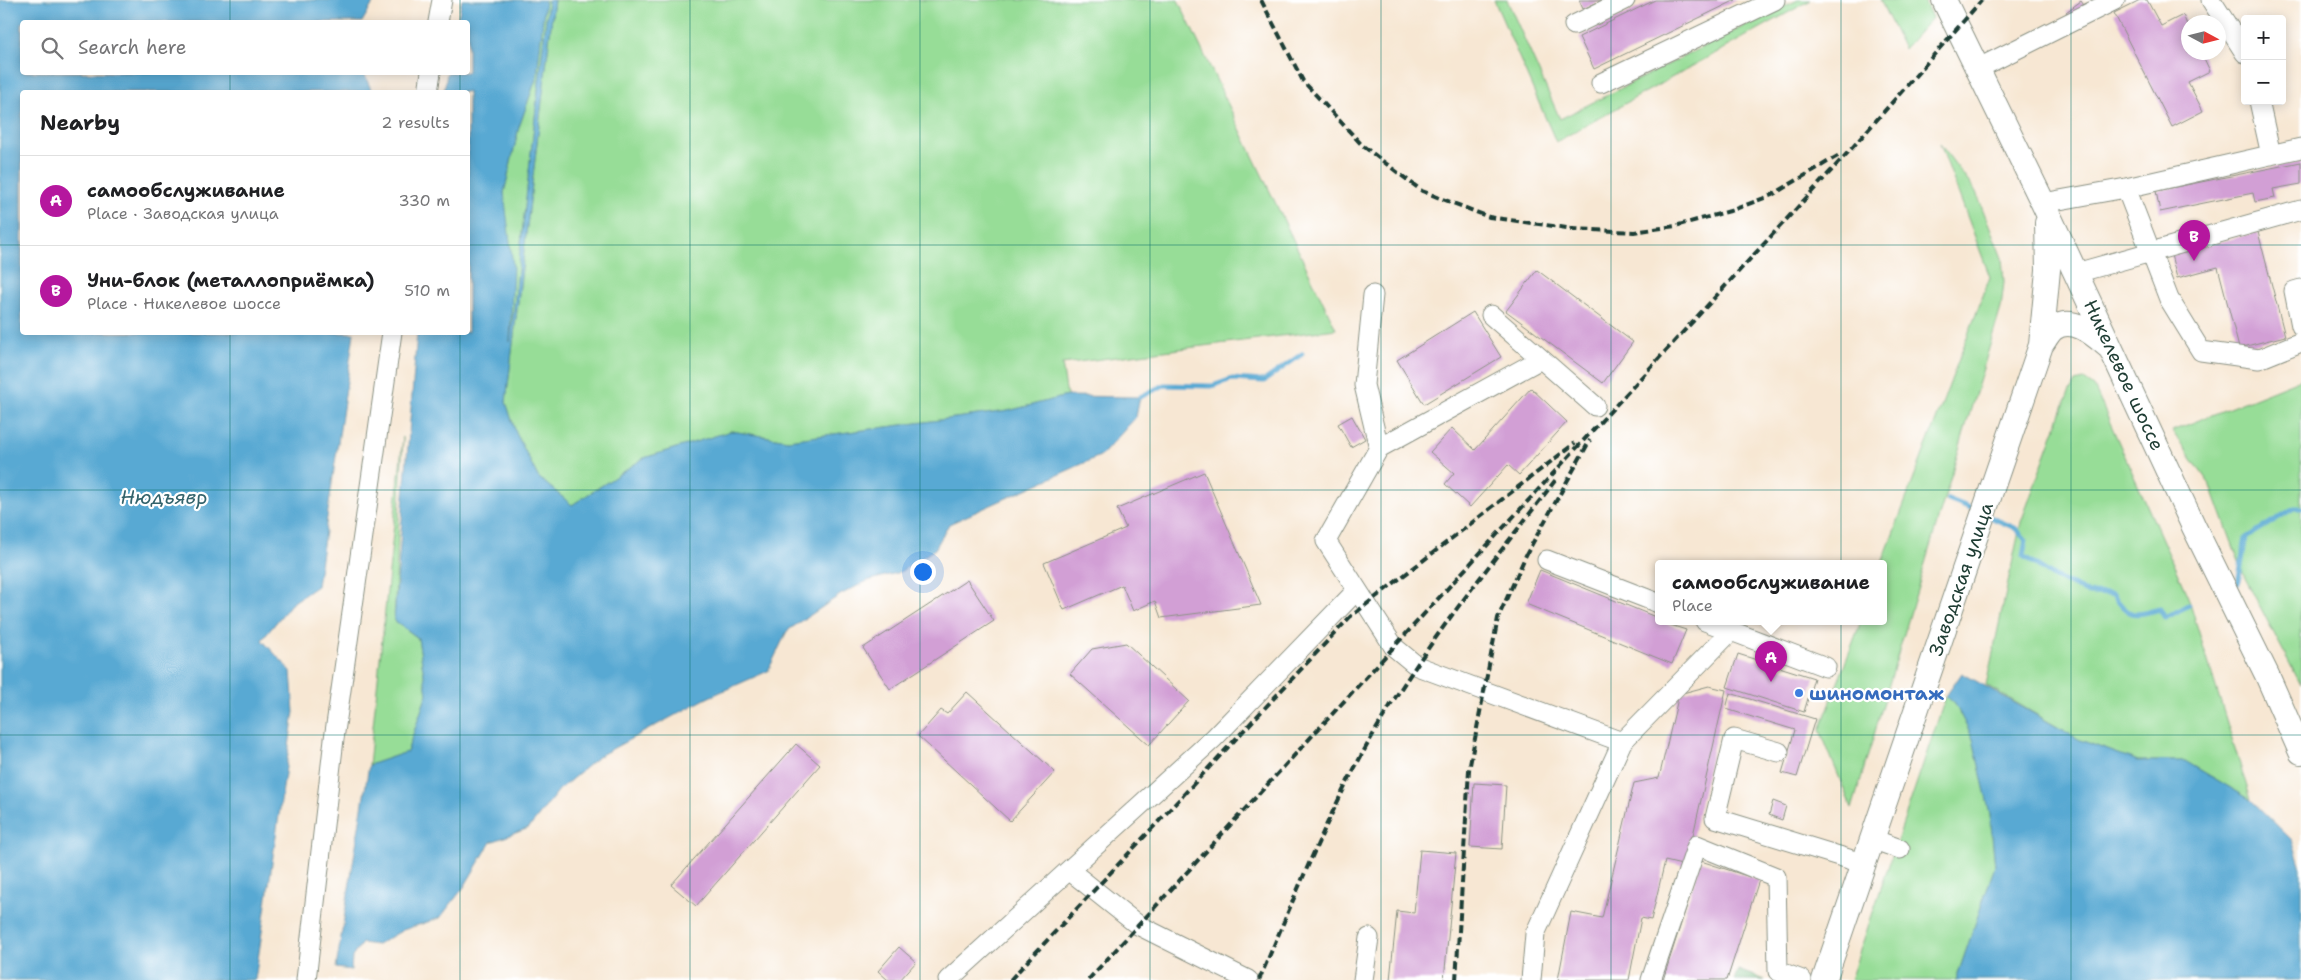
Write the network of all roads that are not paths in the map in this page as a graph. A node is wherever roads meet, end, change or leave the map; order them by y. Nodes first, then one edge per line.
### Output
1 (442, 0) edge
2 (1625, 0) edge
3 (1944, 0) edge
4 (2115, 0) edge
5 (2211, 0) edge
6 (1765, 2) edge
7 (438, 20) edge
8 (1574, 25) dead end
9 (2241, 47) edge
10 (1978, 68) junction
11 (431, 75) edge
12 (1601, 83) dead end
13 (428, 90) edge
14 (2260, 105) edge
15 (2301, 148) edge
16 (2271, 155) junction
17 (2126, 188) junction
18 (2044, 205) junction
19 (2301, 210) edge
20 (2151, 252) junction
21 (2076, 272) junction
22 (2301, 289) edge
23 (1373, 294) dead end
24 (1491, 315) dead end
25 (2301, 326) edge
26 (392, 335) edge
27 (2301, 342) edge
28 (2041, 345) junction
29 (2112, 349) junction
30 (1541, 359) junction
31 (1595, 406) dead end
32 (1379, 448) junction
33 (1547, 560) dead end
34 (1357, 590) junction
35 (1655, 602) edge
36 (1715, 625) edge
37 (1731, 631) junction
38 (1826, 667) dead end
39 (1622, 742) junction
40 (1779, 752) dead end
41 (2301, 752) edge
42 (1872, 839) junction
43 (1900, 849) dead end
44 (1864, 864) junction
45 (1068, 870) junction
46 (1369, 938) dead end
47 (306, 980) edge
48 (948, 980) edge
49 (1248, 980) edge
50 (1363, 980) edge
51 (1530, 980) edge
52 (1651, 980) edge
53 (1802, 980) edge
54 (1824, 980) edge

1 - 7 lane
2 - 8 lane
3 - 10 main road, Никелевое шоссе
4 - 10 lane
5 - 9 lane
6 - 12 lane
10 - 18 main road, Никелевое шоссе
11 - 13 lane
14 - 16 lane
15 - 16 lane
16 - 17 lane
17 - 18 lane
17 - 20 lane
18 - 21 main road, Никелевое шоссе
18 - 28 main road
19 - 20 lane
20 - 21 lane
20 - 27 lane
21 - 29 main road, Никелевое шоссе
22 - 25 lane
23 - 32 lane
24 - 30 lane
26 - 47 lane
28 - 29 main road, Заводская улица
28 - 42 main road, Заводская улица
29 - 41 main road, Никелевое шоссе
30 - 31 lane
30 - 32 lane
32 - 34 lane
33 - 35 lane
34 - 39 lane
34 - 45 lane
36 - 37 lane
37 - 38 lane
37 - 39 lane
39 - 51 lane
40 - 44 lane
42 - 43 lane
42 - 44 main road, Заводская улица
44 - 54 main road, Заводская улица
45 - 48 lane
45 - 49 lane
46 - 50 lane
52 - 53 lane

